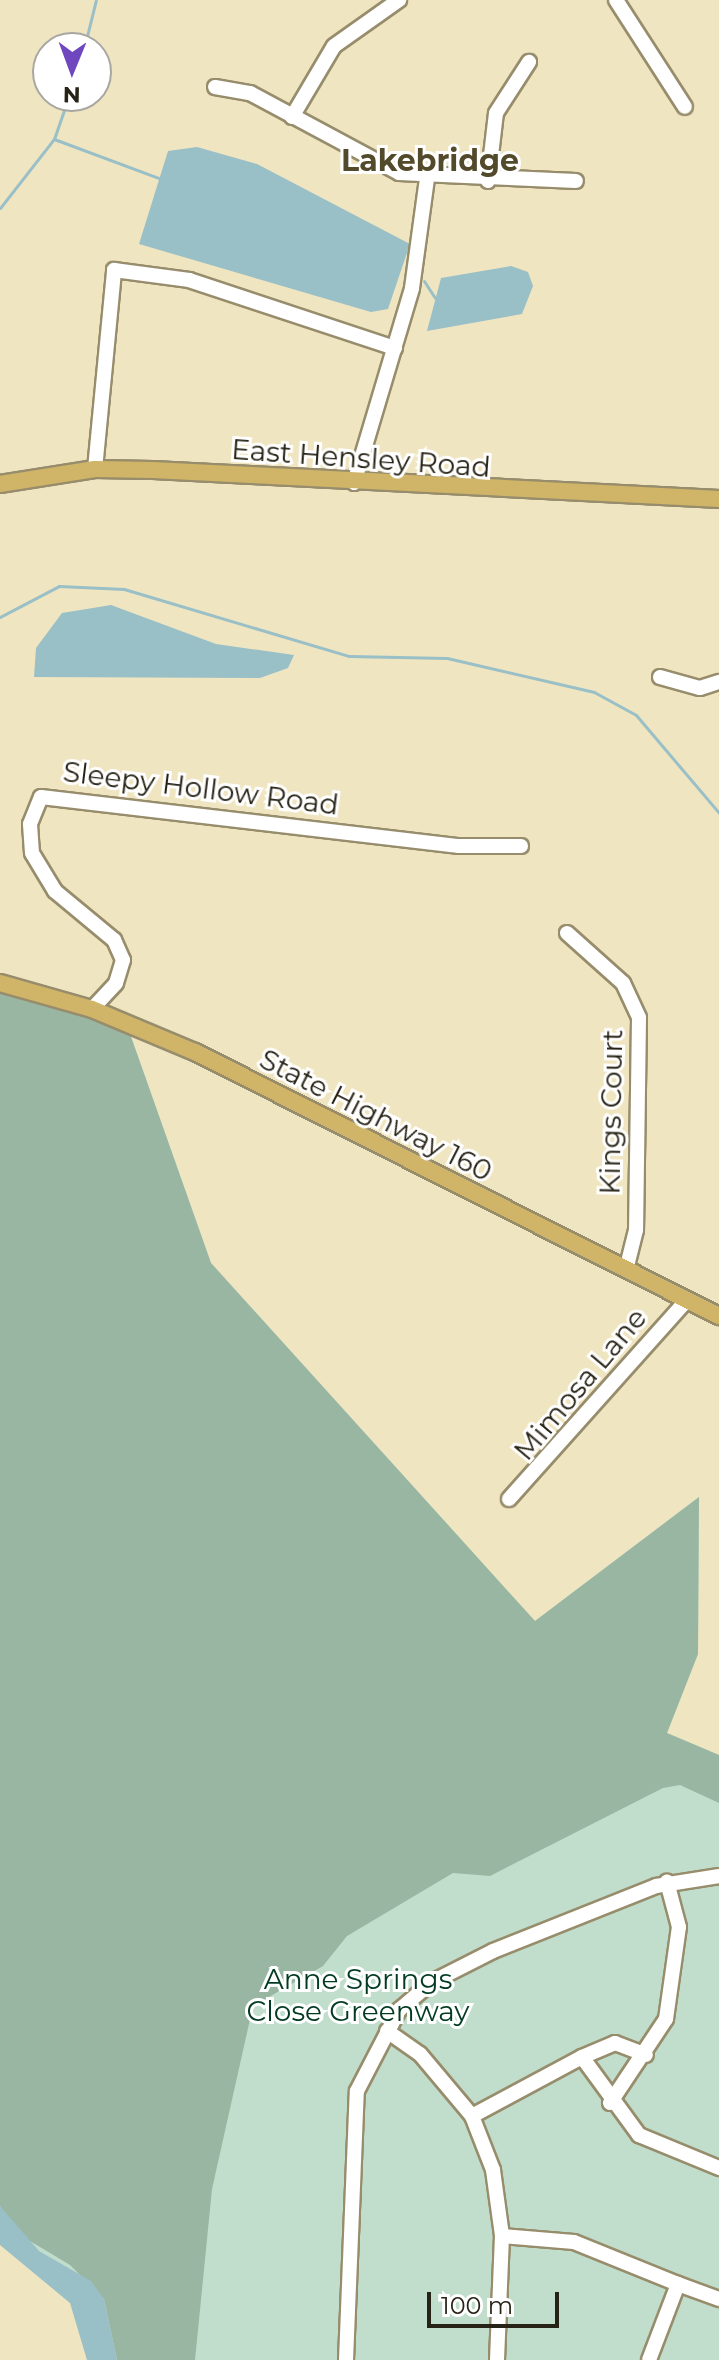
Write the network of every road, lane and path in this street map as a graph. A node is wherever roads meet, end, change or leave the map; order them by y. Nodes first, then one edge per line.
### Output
1 (399, 0) edge
2 (616, 0) edge
3 (529, 62) dead end
4 (215, 87) dead end
5 (685, 107) dead end
6 (292, 117) junction
7 (427, 178) junction
8 (488, 181) junction
9 (576, 181) dead end
10 (395, 348) junction
11 (95, 469) junction
12 (354, 483) junction
13 (0, 484) edge
14 (719, 499) edge
15 (660, 677) dead end
16 (719, 682) edge
17 (521, 846) dead end
18 (567, 933) dead end
19 (0, 983) edge
20 (92, 1009) junction
21 (626, 1270) junction
22 (687, 1300) junction
23 (719, 1316) edge
24 (509, 1499) dead end
25 (719, 1876) edge
26 (667, 1882) junction
27 (387, 2031) junction
28 (646, 2055) junction
29 (582, 2057) junction
30 (610, 2103) junction
31 (472, 2116) junction
32 (719, 2168) edge
33 (502, 2236) junction
34 (678, 2284) junction
35 (719, 2299) edge
36 (346, 2360) edge
37 (497, 2360) edge
38 (649, 2360) edge

1 - 6 street
2 - 5 street
3 - 8 street
4 - 6 street
6 - 7 street
7 - 8 street
7 - 10 street
8 - 9 street
10 - 11 street
10 - 12 street
11 - 12 main road, East Hensley Road
11 - 13 main road, East Hensley Road
12 - 14 main road, East Hensley Road
15 - 16 street
17 - 20 street, Sleepy Hollow Road
18 - 21 street, Kings Court
19 - 20 main road, State Highway 160
20 - 21 main road, State Highway 160
21 - 22 main road, State Highway 160
22 - 23 main road, State Highway 160
22 - 24 street, Mimosa Lane
25 - 26 street
26 - 27 street
26 - 28 street
27 - 31 street
27 - 36 street
28 - 29 street
28 - 30 street
29 - 30 street
29 - 31 street
30 - 32 street
31 - 33 street
33 - 34 street
33 - 37 street
34 - 35 street
34 - 38 street

